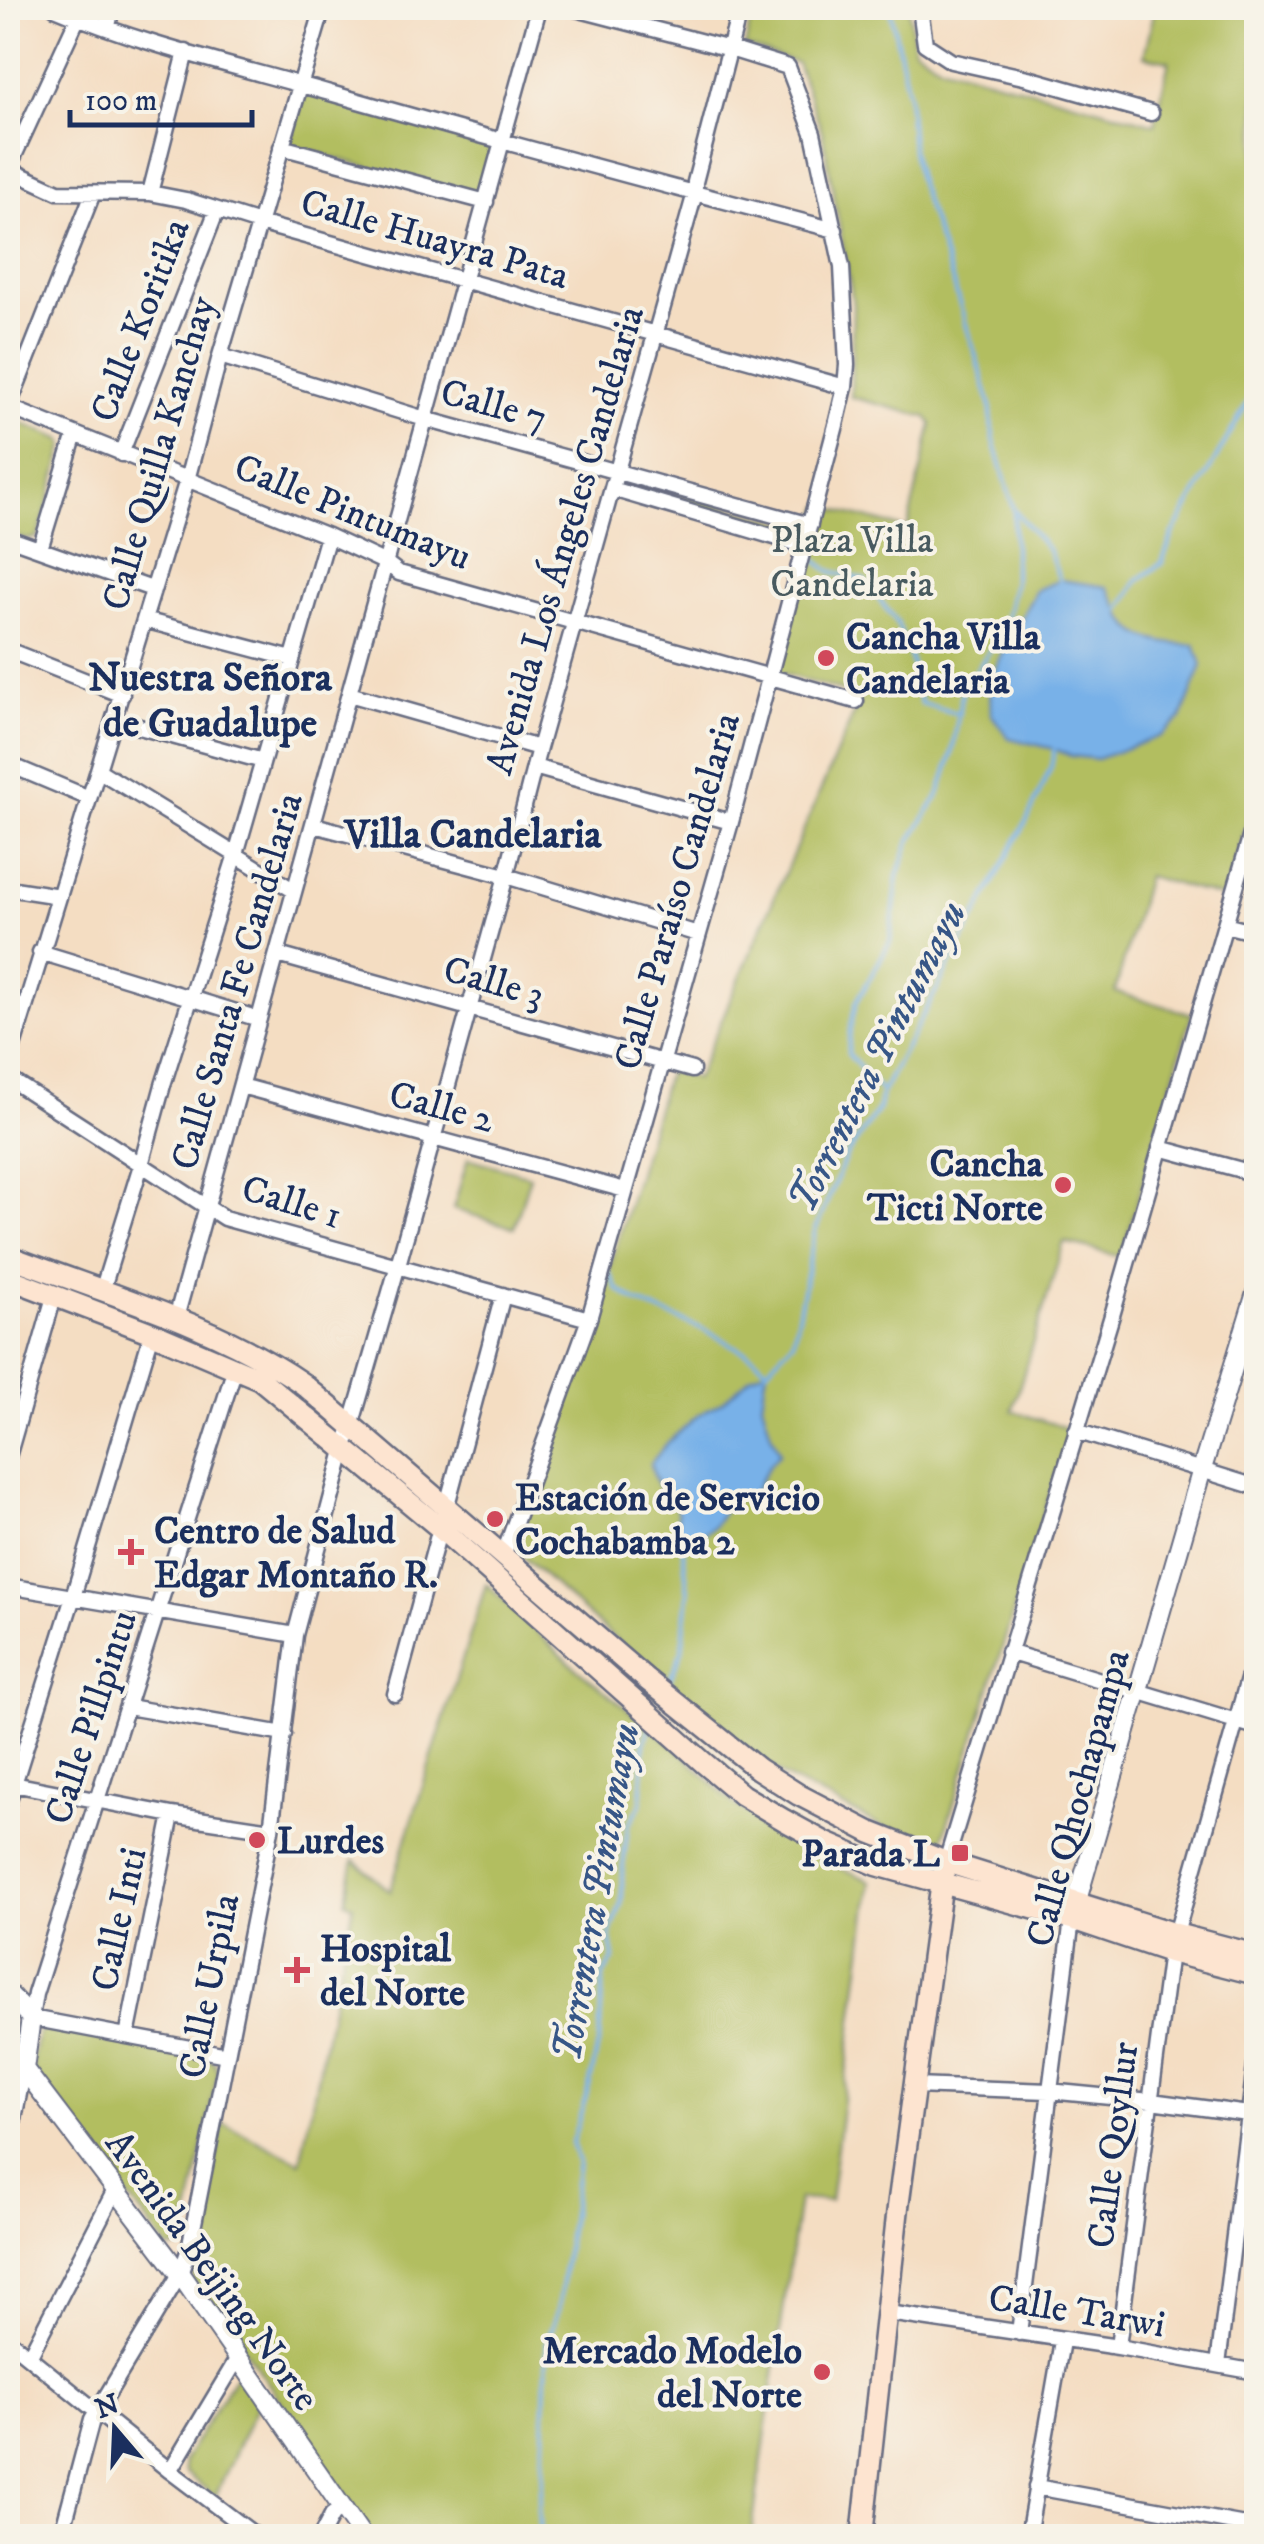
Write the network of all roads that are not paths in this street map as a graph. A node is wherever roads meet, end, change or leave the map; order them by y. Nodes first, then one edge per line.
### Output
1 (55, 8) edge
2 (112, 8) edge
3 (323, 8) edge
4 (539, 8) edge
5 (572, 8) edge
6 (740, 8) edge
7 (920, 8) edge
8 (78, 17) junction
9 (108, 26) junction
10 (730, 48) junction
11 (186, 52) junction
12 (299, 84) junction
13 (1151, 113) dead end
14 (502, 142) junction
15 (281, 147) junction
16 (8, 169) edge
17 (93, 192) junction
18 (695, 193) junction
19 (150, 194) junction
20 (486, 202) junction
21 (217, 210) junction
22 (259, 223) junction
23 (835, 230) junction
24 (464, 280) junction
25 (656, 334) junction
26 (220, 356) junction
27 (845, 387) junction
28 (8, 407) edge
29 (426, 420) junction
30 (75, 434) junction
31 (121, 454) junction
32 (616, 471) junction
33 (187, 480) junction
34 (612, 489) junction
35 (810, 524) junction
36 (328, 536) junction
37 (8, 538) edge
38 (805, 546) junction
39 (40, 549) junction
40 (386, 563) junction
41 (152, 589) junction
42 (144, 620) junction
43 (574, 623) junction
44 (8, 650) edge
45 (292, 659) junction
46 (770, 675) junction
47 (122, 694) junction
48 (349, 694) junction
49 (856, 701) dead end
50 (114, 720) junction
51 (539, 748) junction
52 (263, 761) junction
53 (8, 764) edge
54 (534, 767) junction
55 (98, 770) junction
56 (88, 798) junction
57 (1256, 817) edge
58 (731, 822) junction
59 (314, 826) junction
60 (236, 854) junction
61 (506, 876) junction
62 (8, 888) edge
63 (293, 890) junction
64 (59, 896) junction
65 (1225, 924) junction
66 (698, 934) junction
67 (1256, 934) edge
68 (40, 952) junction
69 (278, 955) junction
70 (191, 998) junction
71 (468, 1008) junction
72 (259, 1019) junction
73 (662, 1062) junction
74 (8, 1064) edge
75 (692, 1070) dead end
76 (8, 1078) edge
77 (242, 1086) junction
78 (432, 1136) junction
79 (1160, 1148) junction
80 (142, 1165) junction
81 (1256, 1174) edge
82 (625, 1190) junction
83 (207, 1206) junction
84 (8, 1256) edge
85 (398, 1265) junction
86 (8, 1278) edge
87 (102, 1292) junction
88 (1256, 1293) edge
89 (503, 1295) junction
90 (54, 1297) junction
91 (176, 1318) junction
92 (588, 1319) junction
93 (152, 1333) junction
94 (235, 1368) junction
95 (351, 1425) junction
96 (1076, 1431) junction
97 (345, 1446) junction
98 (8, 1457) edge
99 (1202, 1469) junction
100 (1256, 1487) edge
101 (447, 1506) junction
102 (440, 1528) junction
103 (503, 1556) junction
104 (8, 1586) edge
105 (73, 1596) junction
106 (159, 1611) junction
107 (295, 1635) junction
108 (1256, 1651) edge
109 (1008, 1652) junction
110 (1138, 1690) junction
111 (394, 1694) dead end
112 (128, 1706) junction
113 (1236, 1722) junction
114 (1256, 1727) edge
115 (284, 1734) junction
116 (10, 1784) edge
117 (97, 1801) junction
118 (8, 1803) edge
119 (172, 1815) junction
120 (271, 1830) junction
121 (946, 1862) junction
122 (940, 1884) junction
123 (1074, 1910) junction
124 (1173, 1943) junction
125 (1256, 1956) edge
126 (1256, 1974) edge
127 (8, 1993) edge
128 (32, 2018) junction
129 (127, 2036) junction
130 (8, 2044) edge
131 (228, 2055) junction
132 (1256, 2058) edge
133 (24, 2070) junction
134 (914, 2086) junction
135 (1049, 2090) junction
136 (1151, 2101) junction
137 (1253, 2115) edge
138 (8, 2148) edge
139 (115, 2190) junction
140 (180, 2274) junction
141 (888, 2314) junction
142 (1019, 2333) junction
143 (8, 2340) edge
144 (1062, 2341) junction
145 (1118, 2348) junction
146 (239, 2356) junction
147 (29, 2357) junction
148 (1218, 2366) junction
149 (1256, 2372) edge
150 (98, 2411) junction
151 (170, 2471) junction
152 (1036, 2486) junction
153 (343, 2507) junction
154 (1256, 2527) edge
155 (66, 2533) edge
156 (256, 2536) edge
157 (321, 2536) edge
158 (362, 2536) edge
159 (862, 2536) edge
160 (1028, 2536) edge

1 - 8 street
2 - 9 street
3 - 12 street, Calle Quilla Kanchay
4 - 14 street, Calle Santa Fe Candelaria
5 - 10 street
6 - 10 street, Avenida Los Ángeles Candelaria
7 - 13 street
8 - 9 street
8 - 16 street
9 - 11 street
10 - 18 street, Avenida Los Ángeles Candelaria
10 - 23 street, Calle Paraíso Candelaria
11 - 12 street
11 - 19 street
12 - 14 street
12 - 15 street, Calle Quilla Kanchay
14 - 18 street
14 - 20 street, Calle Santa Fe Candelaria
15 - 20 street
15 - 22 street, Calle Quilla Kanchay
16 - 17 street, Calle Huayra Pata
17 - 19 street, Calle Huayra Pata
17 - 28 street
18 - 23 street
18 - 25 street, Avenida Los Ángeles Candelaria
19 - 21 street, Calle Huayra Pata
20 - 24 street, Calle Santa Fe Candelaria
21 - 22 street, Calle Huayra Pata
21 - 31 street, Calle Koritika
22 - 24 street, Calle Huayra Pata
22 - 26 street, Calle Quilla Kanchay
23 - 27 street, Calle Paraíso Candelaria
24 - 25 street, Calle Huayra Pata
24 - 29 street, Calle Santa Fe Candelaria
25 - 27 street, Calle Huayra Pata
25 - 32 street, Avenida Los Ángeles Candelaria
26 - 29 street, Calle 7
26 - 33 street, Calle Quilla Kanchay
27 - 35 street, Calle Paraíso Candelaria
28 - 30 street, Calle Pintumayu
29 - 32 street, Calle 7
29 - 40 street, Calle Santa Fe Candelaria
30 - 31 street, Calle Pintumayu
30 - 39 street
31 - 33 street, Calle Pintumayu
32 - 34 street, Avenida Los Ángeles Candelaria
32 - 35 street, Calle 7
33 - 36 street, Calle Pintumayu
33 - 41 street, Calle Quilla Kanchay
34 - 38 street
34 - 43 street, Avenida Los Ángeles Candelaria
35 - 38 street, Calle Paraíso Candelaria
36 - 40 street, Calle Pintumayu
36 - 45 street
37 - 39 street
38 - 46 street, Calle Paraíso Candelaria
39 - 41 street
40 - 43 street, Calle Pintumayu
40 - 48 street, Calle Santa Fe Candelaria
41 - 42 street, Calle Quilla Kanchay
42 - 45 street
42 - 47 street, Calle Quilla Kanchay
43 - 46 street, Calle Pintumayu
43 - 51 street, Avenida Los Ángeles Candelaria
44 - 47 street
45 - 52 street
46 - 49 street, Calle Pintumayu
46 - 58 street, Calle Paraíso Candelaria
47 - 50 street, Calle Quilla Kanchay
48 - 51 street
48 - 59 street, Calle Santa Fe Candelaria
50 - 52 street
50 - 55 street, Calle Quilla Kanchay
51 - 54 street, Avenida Los Ángeles Candelaria
52 - 60 street
53 - 56 street
54 - 58 street
54 - 61 street, Avenida Los Ángeles Candelaria
55 - 56 street, Calle Quilla Kanchay
55 - 60 street
56 - 64 street, Calle Quilla Kanchay
57 - 65 street
58 - 66 street, Calle Paraíso Candelaria
59 - 61 street
59 - 63 street, Calle Santa Fe Candelaria
60 - 63 street
60 - 70 street
61 - 66 street
61 - 71 street, Avenida Los Ángeles Candelaria
62 - 64 street
63 - 69 street, Calle Santa Fe Candelaria
64 - 68 street, Calle Quilla Kanchay
65 - 67 street
65 - 79 street
66 - 73 street, Calle Paraíso Candelaria
68 - 70 street
68 - 74 street, Calle Quilla Kanchay
69 - 71 street, Calle 3
69 - 72 street, Calle Santa Fe Candelaria
70 - 72 street
70 - 80 street
71 - 73 street, Calle 3
71 - 78 street, Avenida Los Ángeles Candelaria
72 - 77 street, Calle Santa Fe Candelaria
73 - 75 street, Calle 3
73 - 82 street, Calle Paraíso Candelaria
76 - 80 street, Calle 1
77 - 78 street, Calle 2
77 - 83 street, Calle Santa Fe Candelaria
78 - 82 street, Calle 2
78 - 85 street, Avenida Los Ángeles Candelaria
79 - 81 street
79 - 96 street
80 - 83 street, Calle 1
80 - 87 street
82 - 92 street, Calle Paraíso Candelaria
83 - 85 street, Calle 1
83 - 91 street, Calle Santa Fe Candelaria
84 - 87 main road
85 - 89 street, Calle 1
85 - 95 street, Avenida Los Ángeles Candelaria
86 - 90 main road
87 - 91 main road
88 - 99 street, Calle Qhochapampa
89 - 92 street, Calle 1
89 - 101 street
90 - 93 main road
90 - 98 street
91 - 95 main road
92 - 103 street, Calle Paraíso Candelaria
93 - 94 main road
93 - 105 street
94 - 97 main road
94 - 106 street, Calle Pillpintu
95 - 97 street, Calle Urpila
95 - 101 main road
96 - 99 street
96 - 109 street
97 - 102 main road
97 - 107 street, Calle Urpila
99 - 100 street
99 - 110 street, Calle Qhochapampa
101 - 103 main road
102 - 111 street
102 - 122 main road
103 - 121 main road
104 - 105 street
105 - 106 street
105 - 116 street
106 - 107 street
106 - 112 street, Calle Pillpintu
107 - 115 street, Calle Urpila
108 - 113 street, Calle Qoyllur
109 - 110 street
109 - 121 street
110 - 113 street
110 - 123 street, Calle Qhochapampa
112 - 115 street
112 - 117 street, Calle Pillpintu
113 - 114 street
113 - 124 street, Calle Qoyllur
115 - 120 street, Calle Urpila
116 - 117 street
116 - 118 street
117 - 119 street
117 - 128 street, Calle Pillpintu
119 - 120 street
119 - 129 street, Calle Inti
120 - 131 street, Calle Urpila
121 - 122 main road
121 - 123 main road
122 - 123 main road
122 - 134 main road
123 - 124 main road
123 - 135 street, Calle Qhochapampa
124 - 125 main road
124 - 126 main road
124 - 136 street, Calle Qoyllur
127 - 128 street
128 - 129 street
128 - 133 street, Calle Pillpintu
129 - 131 street
130 - 133 street, Avenida Beijing Norte
131 - 140 street, Calle Urpila
132 - 137 street
133 - 138 street, Calle Pillpintu
133 - 139 street, Avenida Beijing Norte
134 - 135 street
134 - 141 main road
135 - 136 street
135 - 142 street, Calle Qhochapampa
136 - 137 street
136 - 145 street, Calle Qoyllur
137 - 148 street
139 - 140 street, Avenida Beijing Norte
139 - 147 street
140 - 146 street, Avenida Beijing Norte
140 - 150 street, Calle Urpila
141 - 142 street, Calle Tarwi
141 - 159 main road
142 - 144 street, Calle Tarwi
143 - 147 street
144 - 145 street, Calle Tarwi
144 - 152 street
145 - 148 street, Calle Tarwi
146 - 151 street
146 - 153 street, Avenida Beijing Norte
147 - 150 street
148 - 149 street, Calle Tarwi
150 - 151 street
150 - 155 street, Calle Urpila
151 - 156 street
152 - 154 street
152 - 160 street
153 - 157 street
153 - 158 street, Avenida Beijing Norte

